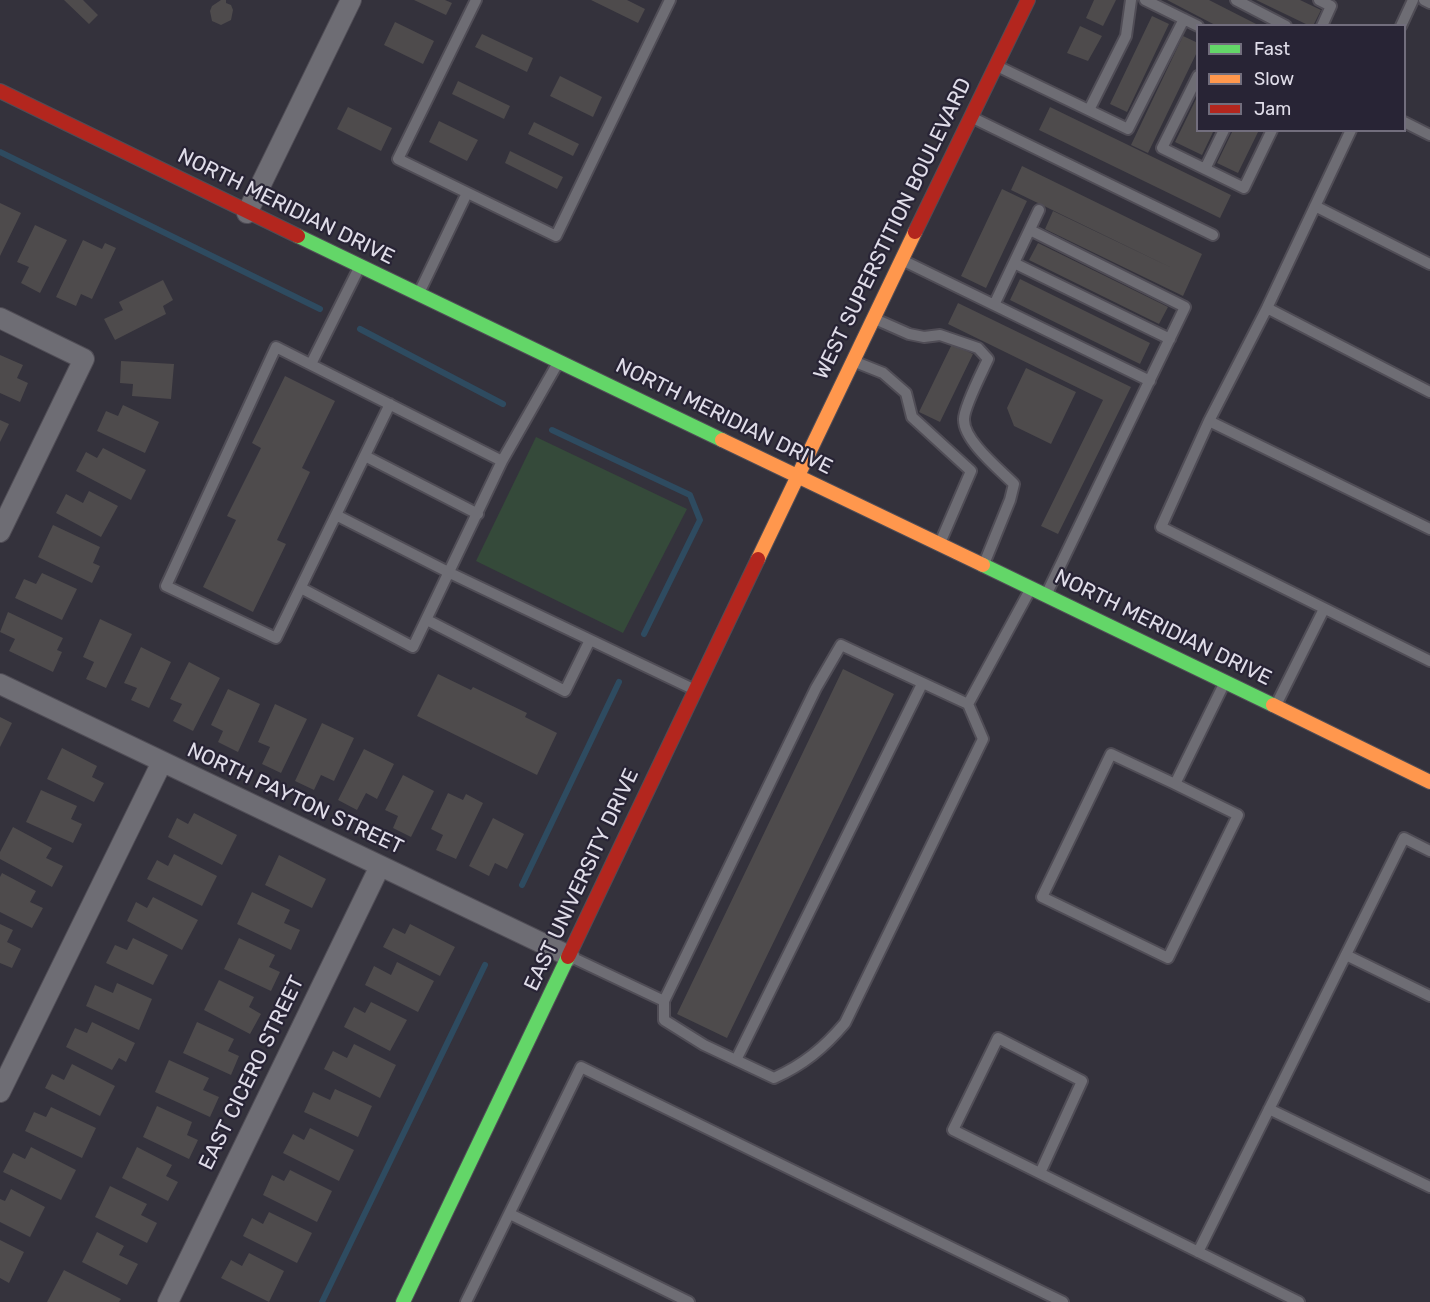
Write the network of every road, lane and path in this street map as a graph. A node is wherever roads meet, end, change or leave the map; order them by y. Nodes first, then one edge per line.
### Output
1 (351, 0) edge
2 (476, 0) edge
3 (670, 0) edge
4 (1028, 0) edge
5 (1131, 0) edge
6 (1145, 0) edge
7 (1236, 0) edge
8 (1319, 0) edge
9 (1413, 0) edge
10 (1424, 0) edge
11 (1430, 3) edge
12 (1184, 19) junction
13 (1282, 24) edge
14 (1323, 24) edge
15 (1402, 24) edge
16 (1196, 25) edge
17 (996, 65) junction
18 (1196, 78) edge
19 (0, 91) edge
20 (1089, 110) junction
21 (971, 117) junction
22 (1406, 123) edge
23 (1223, 132) edge
24 (1271, 132) edge
25 (1350, 132) edge
26 (1430, 135) edge
27 (1205, 169) junction
28 (467, 193) junction
29 (1315, 206) junction
30 (1039, 210) dead end
31 (248, 213) junction
32 (1030, 230) junction
33 (1214, 235) dead end
34 (901, 260) junction
35 (1014, 263) junction
36 (1430, 264) edge
37 (360, 266) junction
38 (418, 294) junction
39 (994, 305) junction
40 (1267, 308) junction
41 (0, 318) edge
42 (873, 318) junction
43 (1170, 339) junction
44 (559, 361) junction
45 (852, 361) junction
46 (311, 364) junction
47 (1150, 381) junction
48 (1430, 392) edge
49 (390, 404) junction
50 (1209, 421) junction
51 (365, 456) junction
52 (502, 461) junction
53 (798, 476) junction
54 (478, 514) junction
55 (336, 515) junction
56 (1430, 529) edge
57 (0, 532) edge
58 (940, 543) junction
59 (983, 564) junction
60 (450, 573) junction
61 (1032, 587) junction
62 (302, 588) junction
63 (1047, 594) junction
64 (1323, 609) junction
65 (427, 620) junction
66 (590, 640) junction
67 (1430, 661) edge
68 (1225, 681) junction
69 (0, 684) edge
70 (922, 684) junction
71 (696, 691) junction
72 (968, 704) junction
73 (1276, 706) junction
74 (162, 762) junction
75 (1430, 782) edge
76 (1175, 784) junction
77 (1430, 850) edge
78 (380, 866) junction
79 (1346, 955) junction
80 (569, 956) junction
81 (1430, 996) edge
82 (664, 1001) junction
83 (736, 1060) junction
84 (0, 1092) edge
85 (1269, 1109) junction
86 (1040, 1173) junction
87 (1430, 1187) edge
88 (510, 1214) junction
89 (1198, 1252) junction
90 (168, 1302) edge
91 (403, 1302) edge
92 (466, 1302) edge
93 (689, 1302) edge
94 (1063, 1302) edge
95 (1299, 1302) edge

1 - 31 street
2 - 28 lane
3 - 28 lane
4 - 17 street, WEST SUPERSTITION BOULEVARD
5 - 20 lane
6 - 12 lane
7 - 13 lane
8 - 14 lane
9 - 15 lane
10 - 11 lane
12 - 16 lane
12 - 20 lane
17 - 20 lane
17 - 21 street, WEST SUPERSTITION BOULEVARD
18 - 27 lane
19 - 31 street, NORTH MERIDIAN DRIVE
21 - 33 lane
21 - 34 street, WEST SUPERSTITION BOULEVARD
22 - 26 lane
23 - 27 lane
24 - 27 lane
25 - 29 lane
28 - 38 lane
29 - 36 lane
29 - 40 lane
30 - 32 lane
31 - 37 street, NORTH MERIDIAN DRIVE
32 - 35 lane
32 - 43 lane
34 - 39 lane
34 - 42 street, WEST SUPERSTITION BOULEVARD
35 - 39 lane
35 - 43 lane
37 - 38 street, NORTH MERIDIAN DRIVE
37 - 46 lane
38 - 44 street, NORTH MERIDIAN DRIVE
39 - 47 lane
40 - 48 lane
40 - 50 lane
41 - 57 street
42 - 45 street, WEST SUPERSTITION BOULEVARD
42 - 59 lane
43 - 47 lane
44 - 52 lane
44 - 53 street, NORTH MERIDIAN DRIVE
45 - 53 street, WEST SUPERSTITION BOULEVARD
45 - 58 lane
46 - 49 lane
46 - 62 lane
47 - 63 lane
49 - 51 lane
49 - 52 lane
50 - 56 lane
50 - 64 lane
51 - 54 lane
51 - 55 lane
52 - 54 lane
53 - 58 street, NORTH MERIDIAN DRIVE
53 - 71 street, EAST UNIVERSITY DRIVE
54 - 60 lane
55 - 60 lane
55 - 62 lane
58 - 59 street, NORTH MERIDIAN DRIVE
59 - 61 street, NORTH MERIDIAN DRIVE
60 - 65 lane
60 - 66 lane
61 - 63 street, NORTH MERIDIAN DRIVE
61 - 72 lane
62 - 65 lane
63 - 68 street, NORTH MERIDIAN DRIVE
64 - 67 lane
64 - 73 lane
65 - 66 lane
66 - 71 lane
68 - 73 street, NORTH MERIDIAN DRIVE
68 - 76 lane
69 - 74 street, NORTH PAYTON STREET
70 - 72 lane
70 - 82 lane
70 - 83 lane
71 - 80 street, EAST UNIVERSITY DRIVE
72 - 83 lane
73 - 75 street, NORTH MERIDIAN DRIVE
74 - 78 street, NORTH PAYTON STREET
74 - 84 street
76 - 76 lane
77 - 79 lane
78 - 80 street, NORTH PAYTON STREET
78 - 90 street, EAST CICERO STREET
79 - 81 lane
79 - 85 lane
80 - 82 lane
80 - 91 street, EAST UNIVERSITY DRIVE
82 - 83 lane
85 - 87 lane
85 - 89 lane
86 - 86 lane
86 - 89 lane
88 - 92 lane
88 - 93 lane
88 - 94 lane
89 - 95 lane

